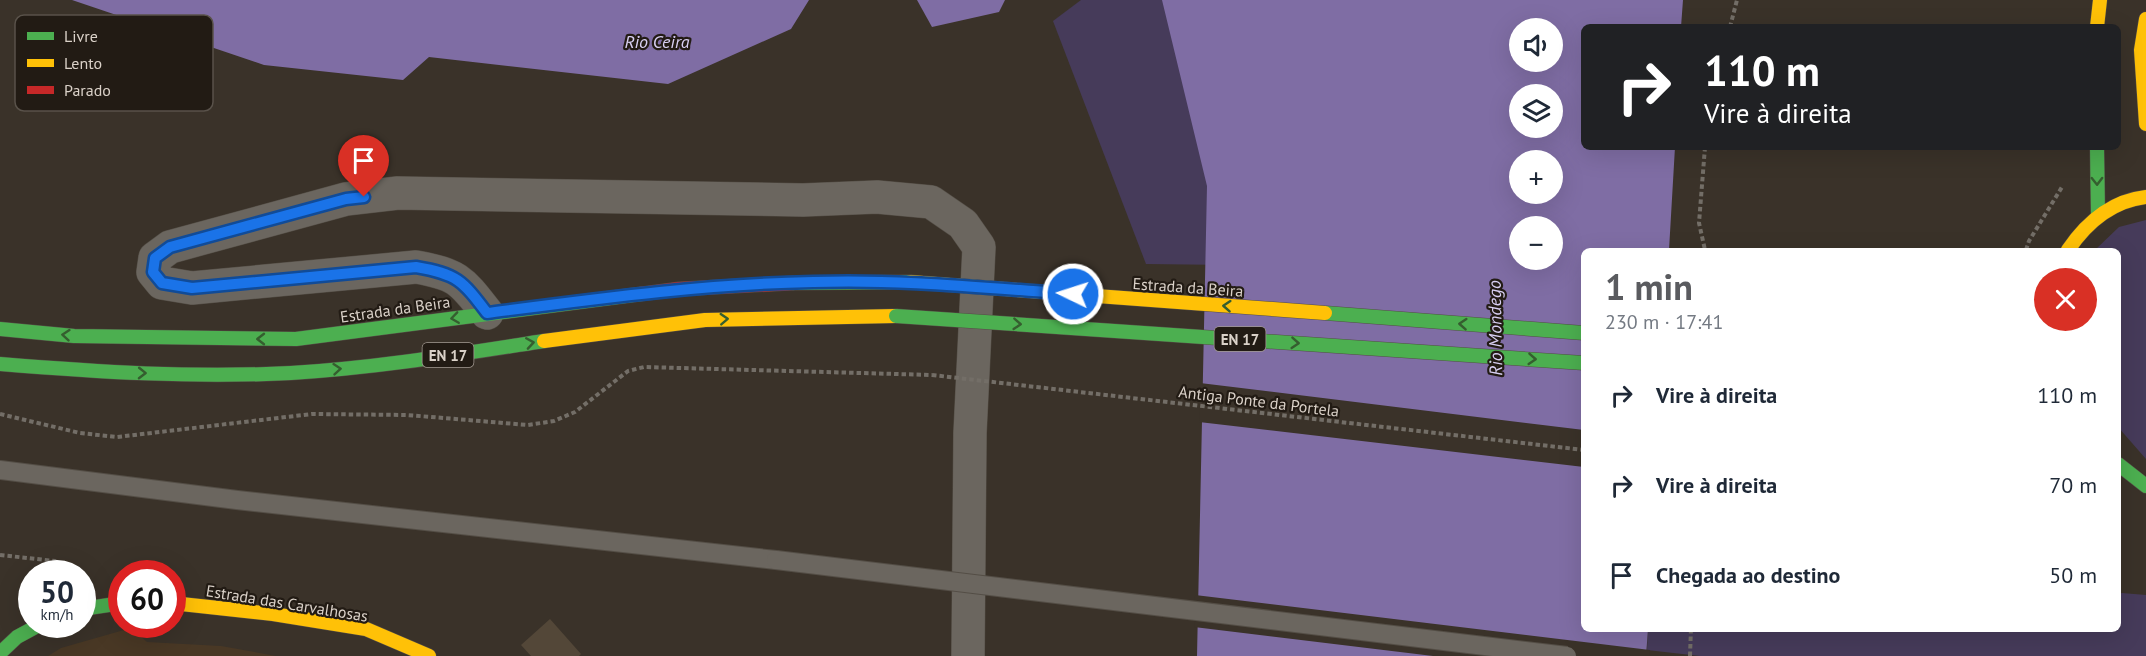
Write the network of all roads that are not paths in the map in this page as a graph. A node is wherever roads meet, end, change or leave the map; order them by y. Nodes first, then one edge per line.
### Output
1 (2100, 0) edge
2 (2146, 19) edge
3 (2097, 24) edge
4 (2146, 124) edge
5 (2097, 150) edge
6 (2146, 197) edge
7 (2098, 214) junction
8 (2069, 248) edge
9 (487, 313) junction
10 (0, 329) edge
11 (1581, 333) edge
12 (1581, 363) edge
13 (0, 364) edge
14 (2121, 466) edge
15 (3, 470) edge
16 (2146, 486) edge
17 (186, 605) edge
18 (18, 636) edge
19 (0, 653) edge
20 (429, 656) edge
21 (968, 656) edge
22 (1567, 656) edge

1 - 3 main road
2 - 4 main road
5 -> 7 main road
6 - 7 main road
7 - 8 main road
9 -> 10 main road, Estrada da Beira / EN 17
11 -> 9 main road, Estrada da Beira / EN 17, bridge
9 - 21 street
13 -> 12 main road, EN 17, bridge
14 - 16 main road
15 - 22 lane, bridge
17 - 20 main road, Estrada das Carvalhosas
18 - 19 main road

